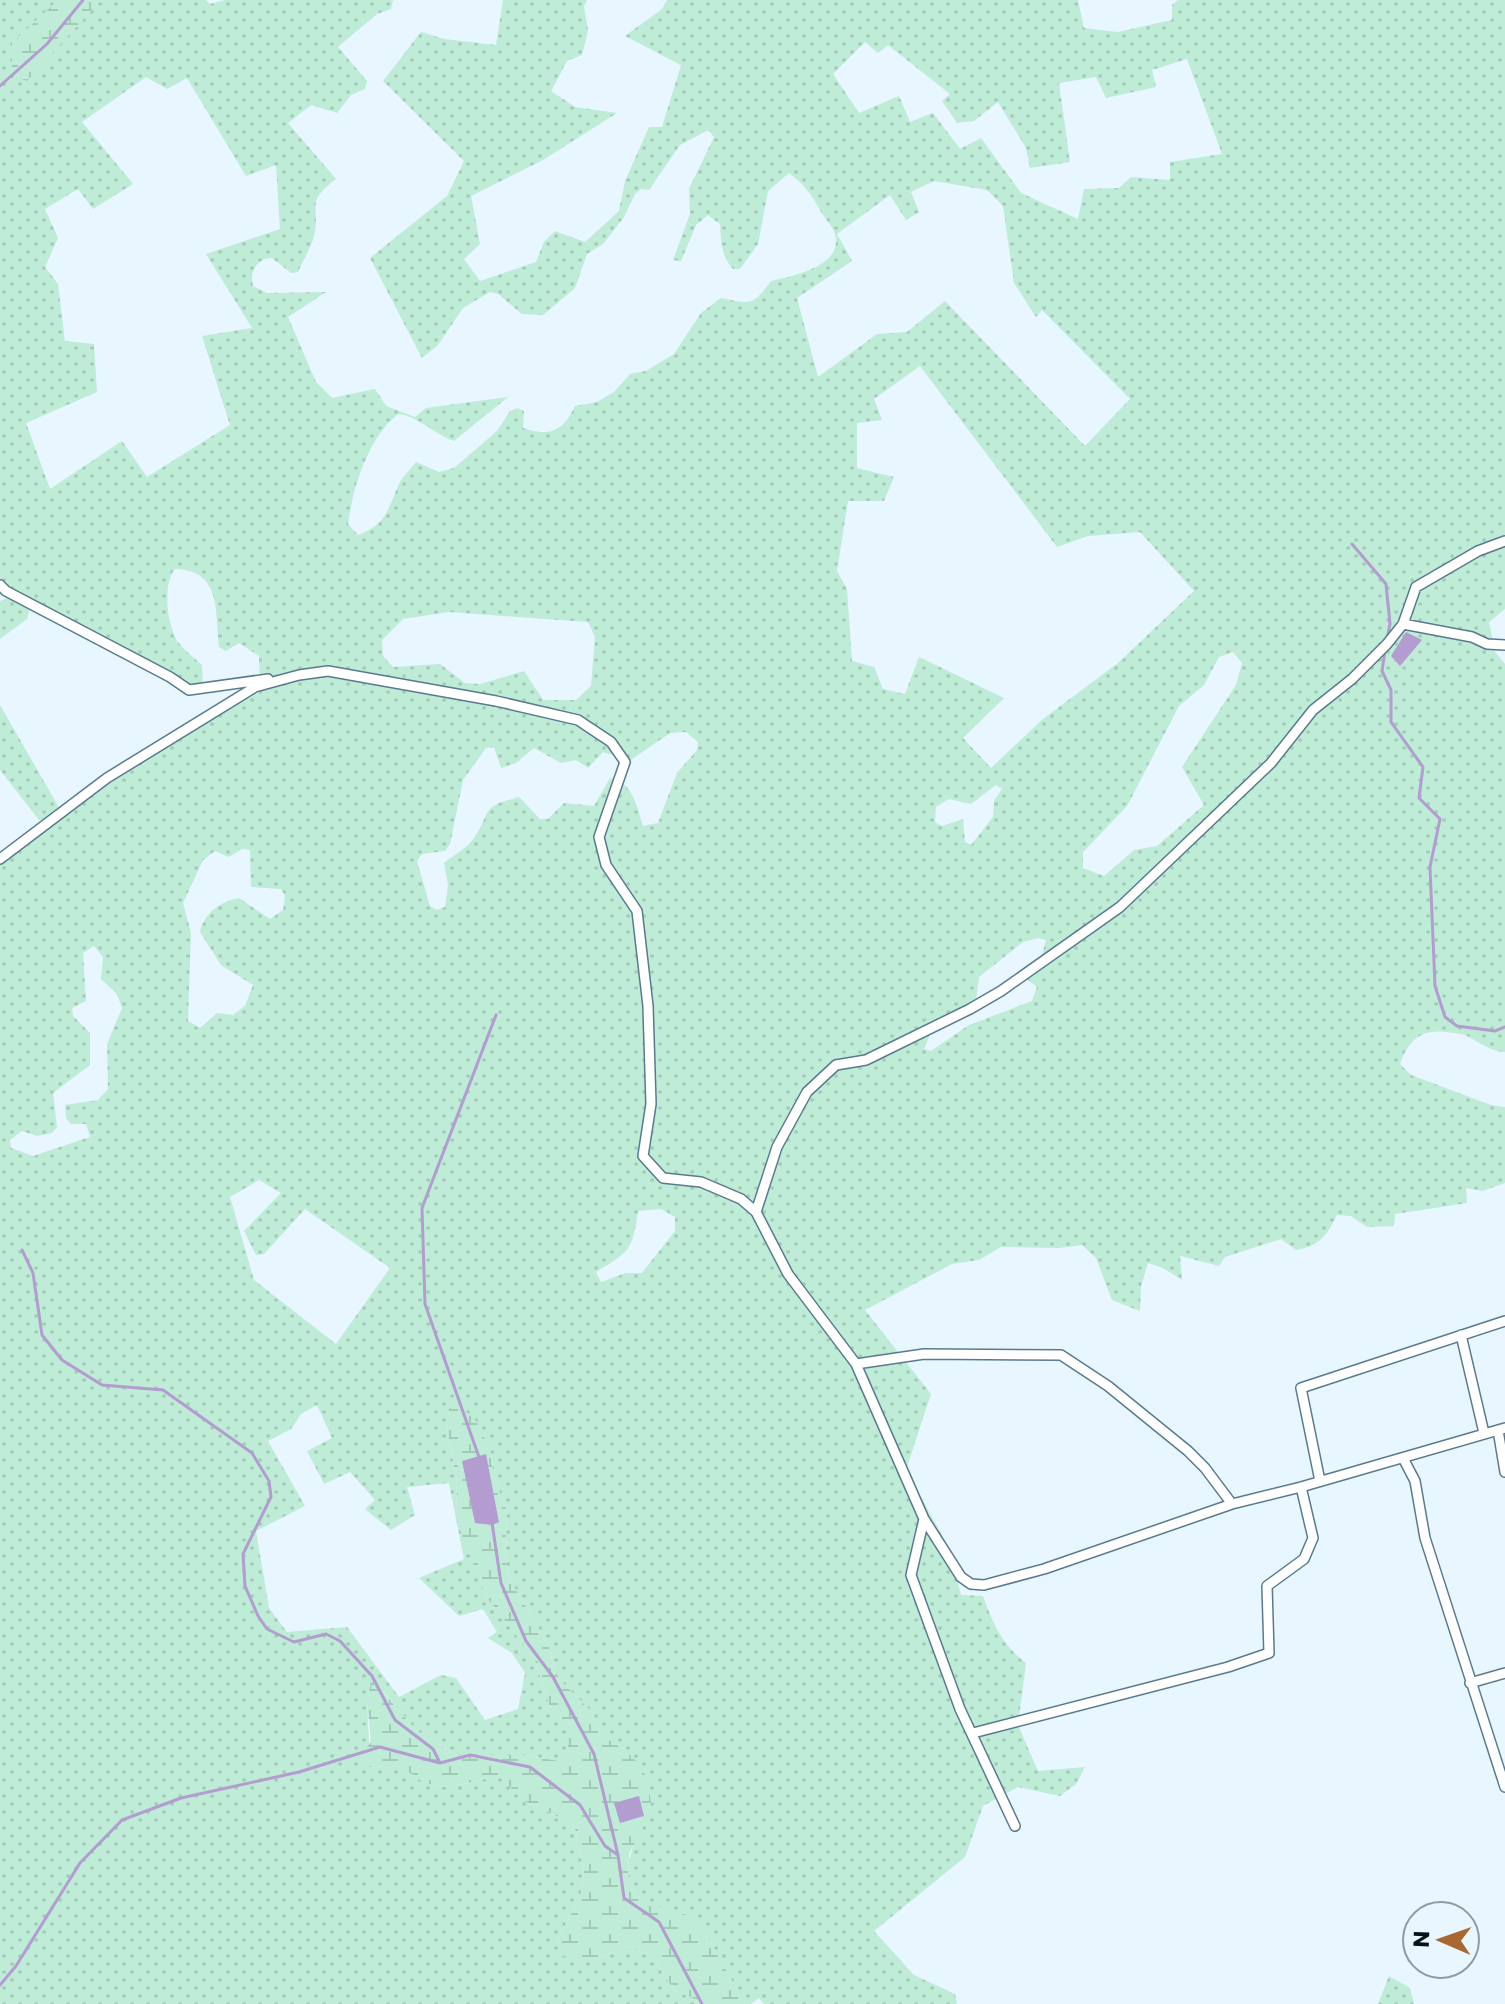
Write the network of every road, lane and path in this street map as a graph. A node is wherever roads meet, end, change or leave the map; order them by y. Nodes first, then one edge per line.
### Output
1 (1505, 541) edge
2 (0, 585) edge
3 (1403, 624) junction
4 (1505, 645) edge
5 (299, 675) junction
6 (0, 859) edge
7 (756, 1212) junction
8 (1505, 1321) edge
9 (1461, 1335) junction
10 (856, 1364) junction
11 (1502, 1429) edge
12 (1484, 1433) junction
13 (1403, 1458) junction
14 (1505, 1472) edge
15 (1320, 1481) junction
16 (1301, 1487) junction
17 (1232, 1504) junction
18 (924, 1519) junction
19 (1505, 1673) edge
20 (1470, 1683) junction
21 (973, 1733) junction
22 (1505, 1787) edge
23 (1015, 1826) dead end

1 - 3 street
2 - 5 street
3 - 4 street
3 - 7 street
5 - 6 street
5 - 7 street
7 - 10 street
8 - 9 street
9 - 12 street
9 - 15 street
10 - 17 street
10 - 18 street
11 - 12 street
11 - 14 street
12 - 13 street
13 - 15 street
13 - 20 street
15 - 16 street
16 - 17 street
16 - 21 street
17 - 18 street
18 - 21 street
19 - 20 street
20 - 22 street
21 - 23 street

